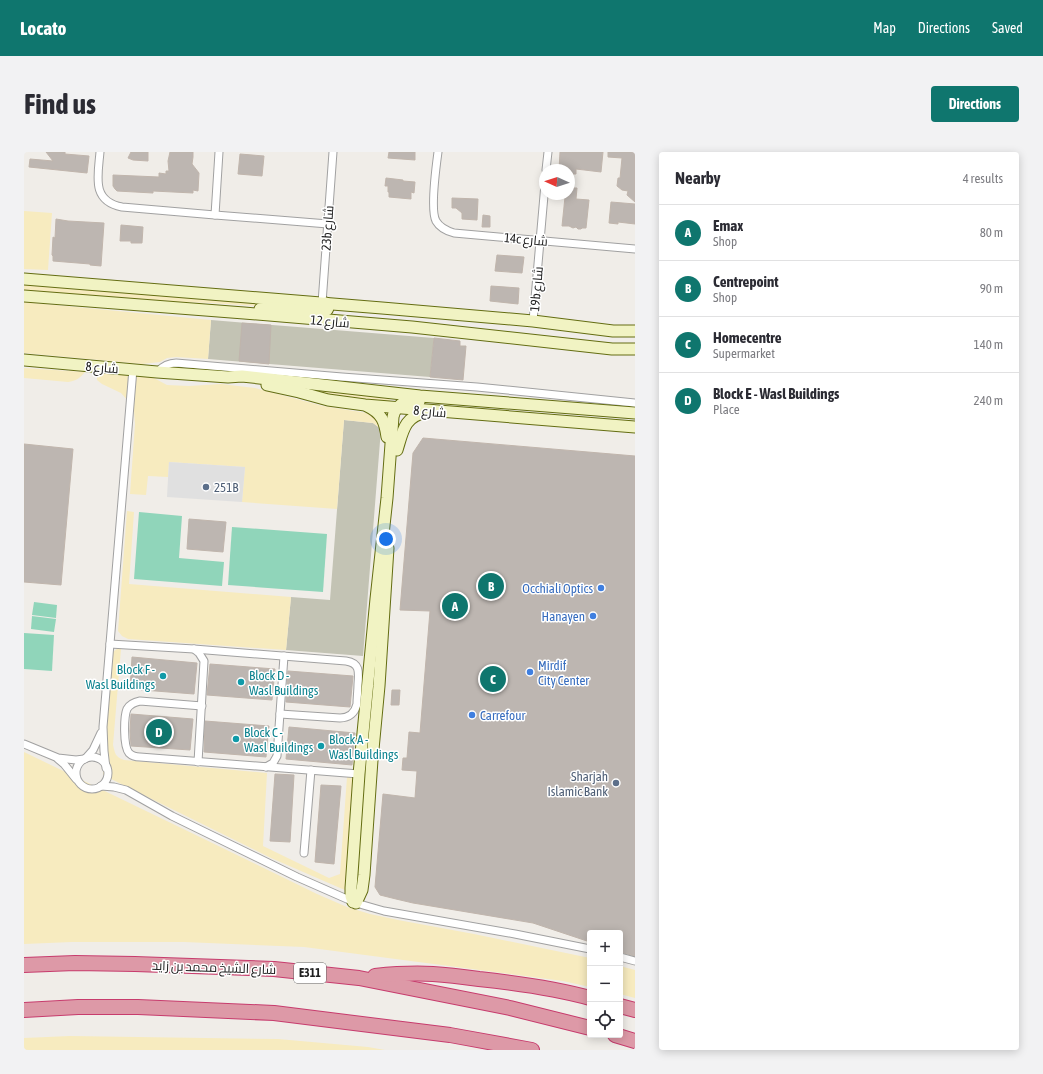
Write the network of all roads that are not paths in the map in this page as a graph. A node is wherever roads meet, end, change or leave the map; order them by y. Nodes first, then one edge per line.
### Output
1 (100, 152) edge
2 (219, 152) edge
3 (333, 152) edge
4 (438, 152) edge
5 (548, 152) edge
6 (547, 164) edge
7 (544, 200) edge
8 (215, 215) junction
9 (328, 224) junction
10 (540, 240) junction
11 (635, 249) edge
12 (24, 279) edge
13 (24, 296) edge
14 (324, 303) junction
15 (244, 313) junction
16 (463, 316) junction
17 (533, 321) junction
18 (412, 327) junction
19 (635, 331) edge
20 (635, 349) edge
21 (24, 360) edge
22 (133, 369) junction
23 (157, 372) junction
24 (228, 377) junction
25 (389, 392) junction
26 (471, 399) junction
27 (635, 403) edge
28 (365, 405) junction
29 (398, 408) junction
30 (606, 410) junction
31 (431, 411) junction
32 (635, 413) edge
33 (566, 422) junction
34 (635, 427) edge
35 (393, 452) junction
36 (376, 599) junction
37 (110, 644) junction
38 (194, 649) junction
39 (216, 651) junction
40 (284, 656) junction
41 (381, 656) junction
42 (204, 661) junction
43 (202, 706) junction
44 (366, 708) junction
45 (280, 714) junction
46 (103, 727) junction
47 (24, 744) edge
48 (58, 758) junction
49 (84, 759) junction
50 (198, 762) junction
51 (266, 767) junction
52 (106, 768) junction
53 (311, 770) junction
54 (359, 774) junction
55 (77, 779) junction
56 (101, 786) junction
57 (370, 787) junction
58 (304, 853) dead end
59 (355, 903) junction
60 (587, 948) edge
61 (623, 958) edge
62 (635, 961) edge
63 (24, 964) edge
64 (359, 978) junction
65 (587, 997) edge
66 (623, 1007) edge
67 (24, 1010) edge
68 (635, 1010) edge
69 (587, 1027) edge
70 (450, 1035) junction
71 (623, 1037) edge
72 (635, 1041) edge
73 (478, 1050) edge
74 (532, 1050) edge

1 - 8 street
2 - 8 street
3 - 9 street, 23b شارع
4 - 10 street, 14c شارع
5 - 6 street
7 - 10 street, 19b شارع
8 - 9 street
9 - 14 street, 23b شارع
10 - 11 street, 14c شارع
10 - 17 street, 19b شارع
12 - 14 street, شارع 12
13 - 15 street, شارع 12
14 - 15 street
14 - 16 street, شارع 12
15 - 18 street, شارع 12
16 - 17 street, شارع 12
16 - 18 street
17 - 19 street, شارع 12
18 - 20 street, شارع 12
21 - 22 street, شارع 8
22 - 23 street, شارع 8
22 - 37 street
23 - 24 street, شارع 8
23 - 27 street
24 - 25 street, شارع 8
24 - 28 street, شارع 8
25 - 26 street, شارع 8
25 - 29 street
26 - 29 street
26 - 30 street, شارع 8
28 - 29 street, شارع 8
28 - 35 street
29 - 31 street, شارع 8
29 - 35 street
30 - 32 street, شارع 8
30 - 33 street
31 - 33 street, شارع 8
31 - 35 street
33 - 34 street, شارع 8
35 - 36 street
35 - 41 street
36 - 41 street
36 - 44 street
37 - 38 street
37 - 46 street
38 - 39 street
38 - 42 street
39 - 40 street
39 - 42 street
40 - 45 street
40 - 45 street
41 - 57 street
42 - 43 street
43 - 50 street
43 - 50 street
44 - 54 street
44 - 57 street
45 - 51 street
46 - 49 street
46 - 52 street
47 - 48 street
48 - 49 street
48 - 55 street
49 - 52 street
49 - 55 street
50 - 51 street
51 - 53 street
52 - 56 street
53 - 54 street
53 - 58 street
54 - 59 street
55 - 56 street
56 - 59 street
57 - 59 street
59 - 60 street
61 - 62 street
63 - 64 highway, شارع الشيخ محمد بن زايد / E311
64 - 65 highway
64 - 69 highway, شارع الشيخ محمد بن زايد / E311
66 - 68 highway
67 - 70 highway
70 - 73 highway
70 - 74 highway
71 - 72 highway

